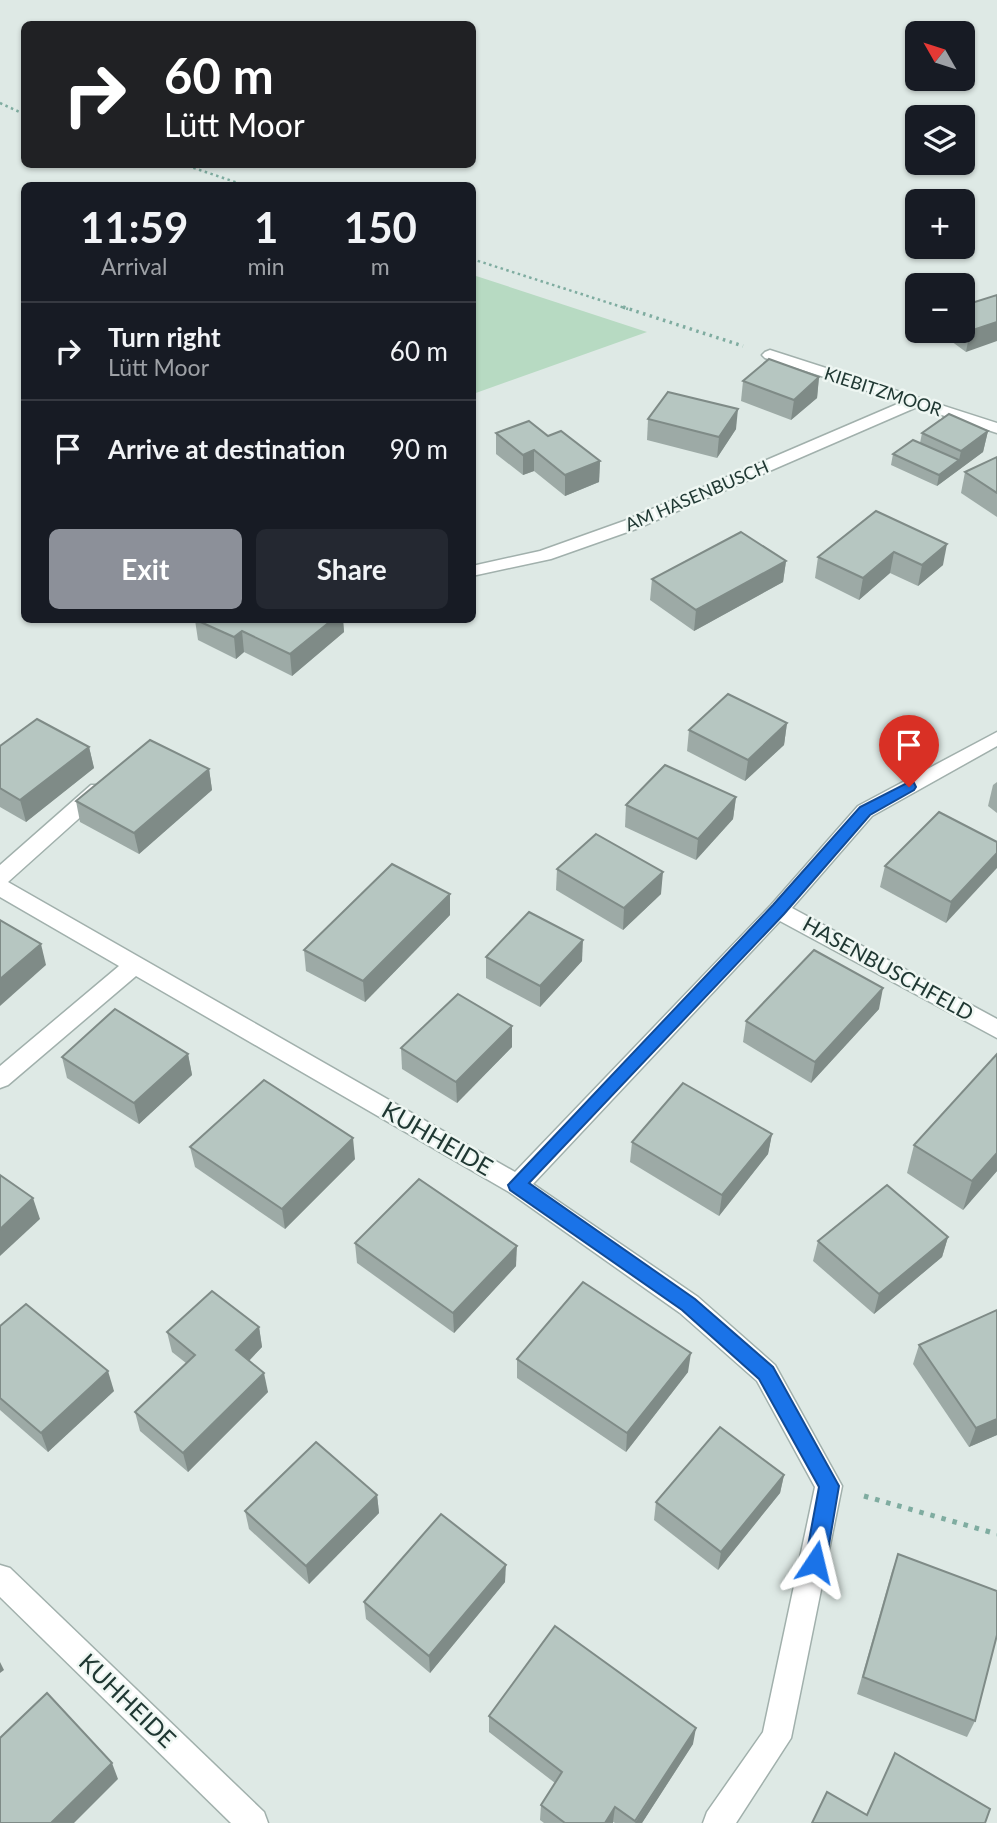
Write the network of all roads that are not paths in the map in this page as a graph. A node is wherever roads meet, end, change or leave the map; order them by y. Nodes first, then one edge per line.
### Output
1 (770, 355) road end
2 (916, 402) junction
3 (997, 428) edge
4 (476, 570) edge
5 (997, 738) edge
6 (110, 780) edge
7 (0, 877) edge
8 (0, 887) edge
9 (778, 909) junction
10 (135, 965) junction
11 (997, 1029) edge
12 (0, 1079) edge
13 (517, 1185) junction
14 (0, 1578) edge
15 (253, 1823) edge
16 (718, 1823) edge

1 - 2 street, KIEBITZMOOR
2 - 3 street, KIEBITZMOOR
2 - 4 street, AM HASENBUSCH
5 - 9 street
6 - 7 street
8 - 10 street, KUHHEIDE
9 - 11 street, HASENBUSCHFELD
9 - 13 street
10 - 12 street
10 - 13 street, KUHHEIDE
13 - 16 street, KUHHEIDE
14 - 15 street, KUHHEIDE

